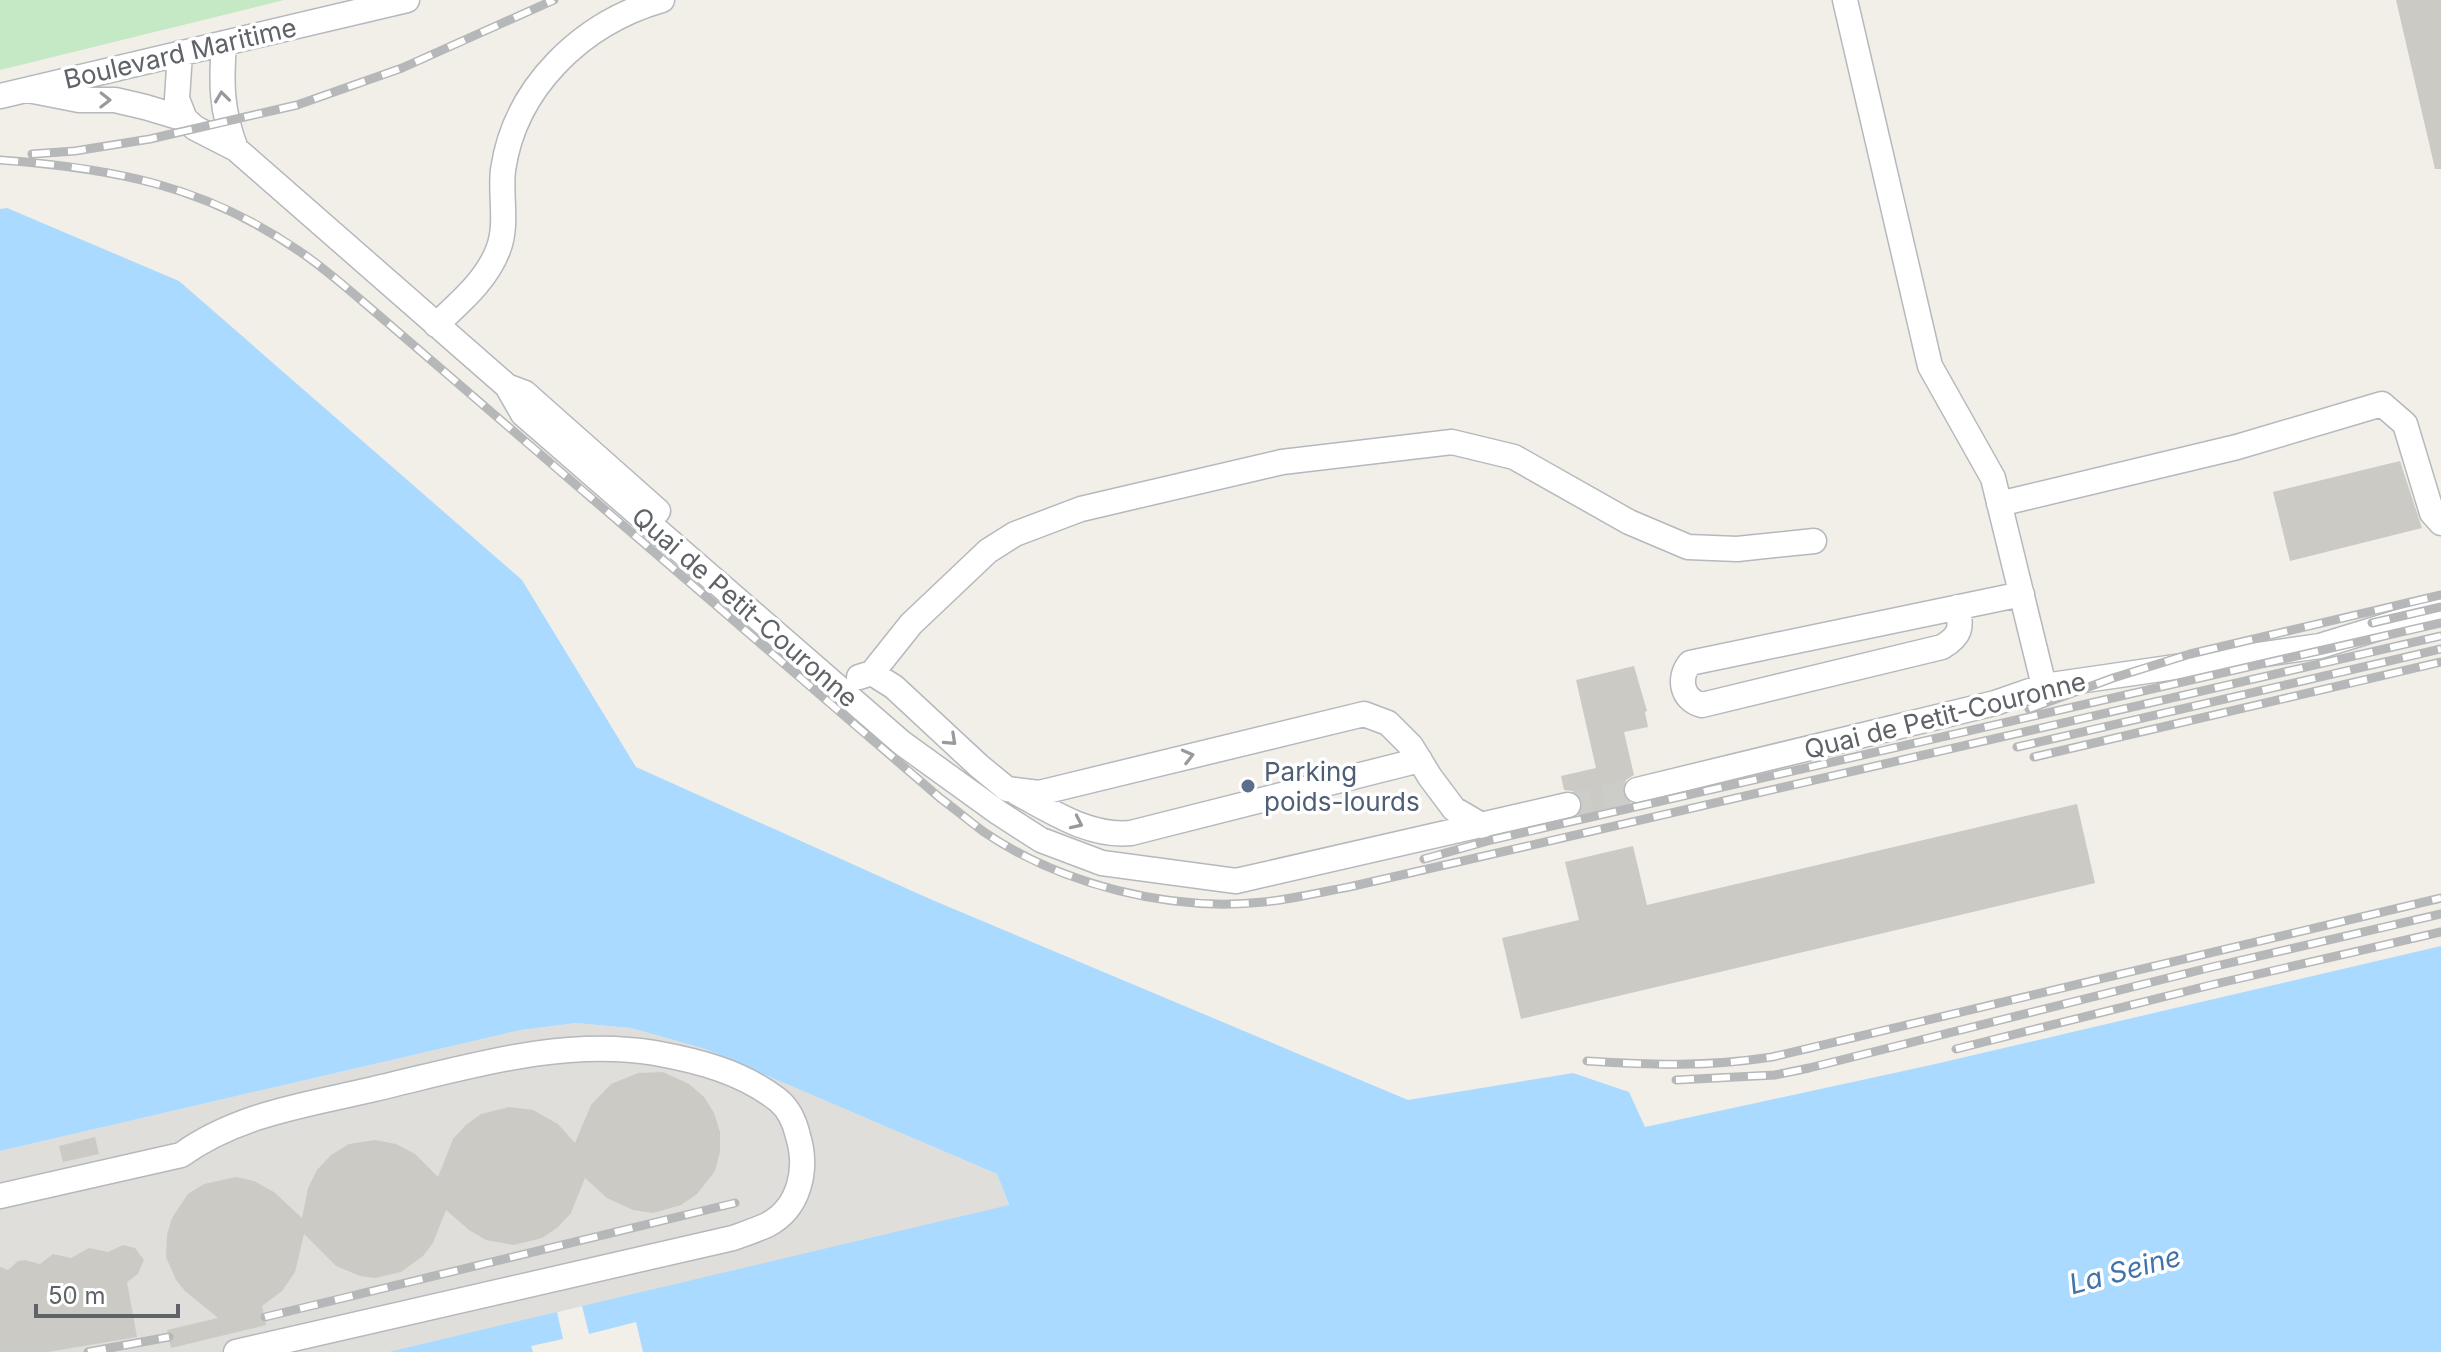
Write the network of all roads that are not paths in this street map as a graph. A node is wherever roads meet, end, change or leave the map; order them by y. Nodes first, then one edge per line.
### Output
1 (407, 0) edge
2 (662, 0) edge
3 (1845, 0) edge
4 (224, 43) junction
5 (180, 53) junction
6 (28, 90) junction
7 (0, 96) edge
8 (185, 119) junction
9 (236, 149) junction
10 (436, 325) junction
11 (1999, 504) junction
12 (2441, 523) edge
13 (1814, 541) dead end
14 (2022, 594) junction
15 (1958, 607) junction
16 (2441, 609) edge
17 (854, 680) junction
18 (2044, 686) junction
19 (1420, 760) junction
20 (1007, 789) junction
21 (1637, 790) tunnel mouth
22 (1568, 805) tunnel mouth
23 (1483, 826) junction
24 (0, 1196) edge
25 (236, 1352) edge

1 - 4 street, Boulevard Maritime
2 - 10 street
3 - 11 street
4 - 5 street, Boulevard Maritime
9 -> 4 street
5 - 6 street, Boulevard Maritime
5 - 8 street
6 - 7 street, Boulevard Maritime
6 -> 8 street, Quai de Petit-Couronne
8 - 9 street, Quai de Petit-Couronne
9 - 10 street, Quai de Petit-Couronne
10 - 17 street, Quai de Petit-Couronne
11 - 12 street
11 - 14 street
13 - 17 street
14 - 15 street
14 - 18 street
15 - 15 street
16 - 18 street, Quai de Petit-Couronne
17 -> 20 street
17 - 23 street, Quai de Petit-Couronne
18 - 21 street, Quai de Petit-Couronne
20 -> 19 street
20 -> 19 street
19 - 23 street
22 - 23 street, Quai de Petit-Couronne
24 - 25 street

